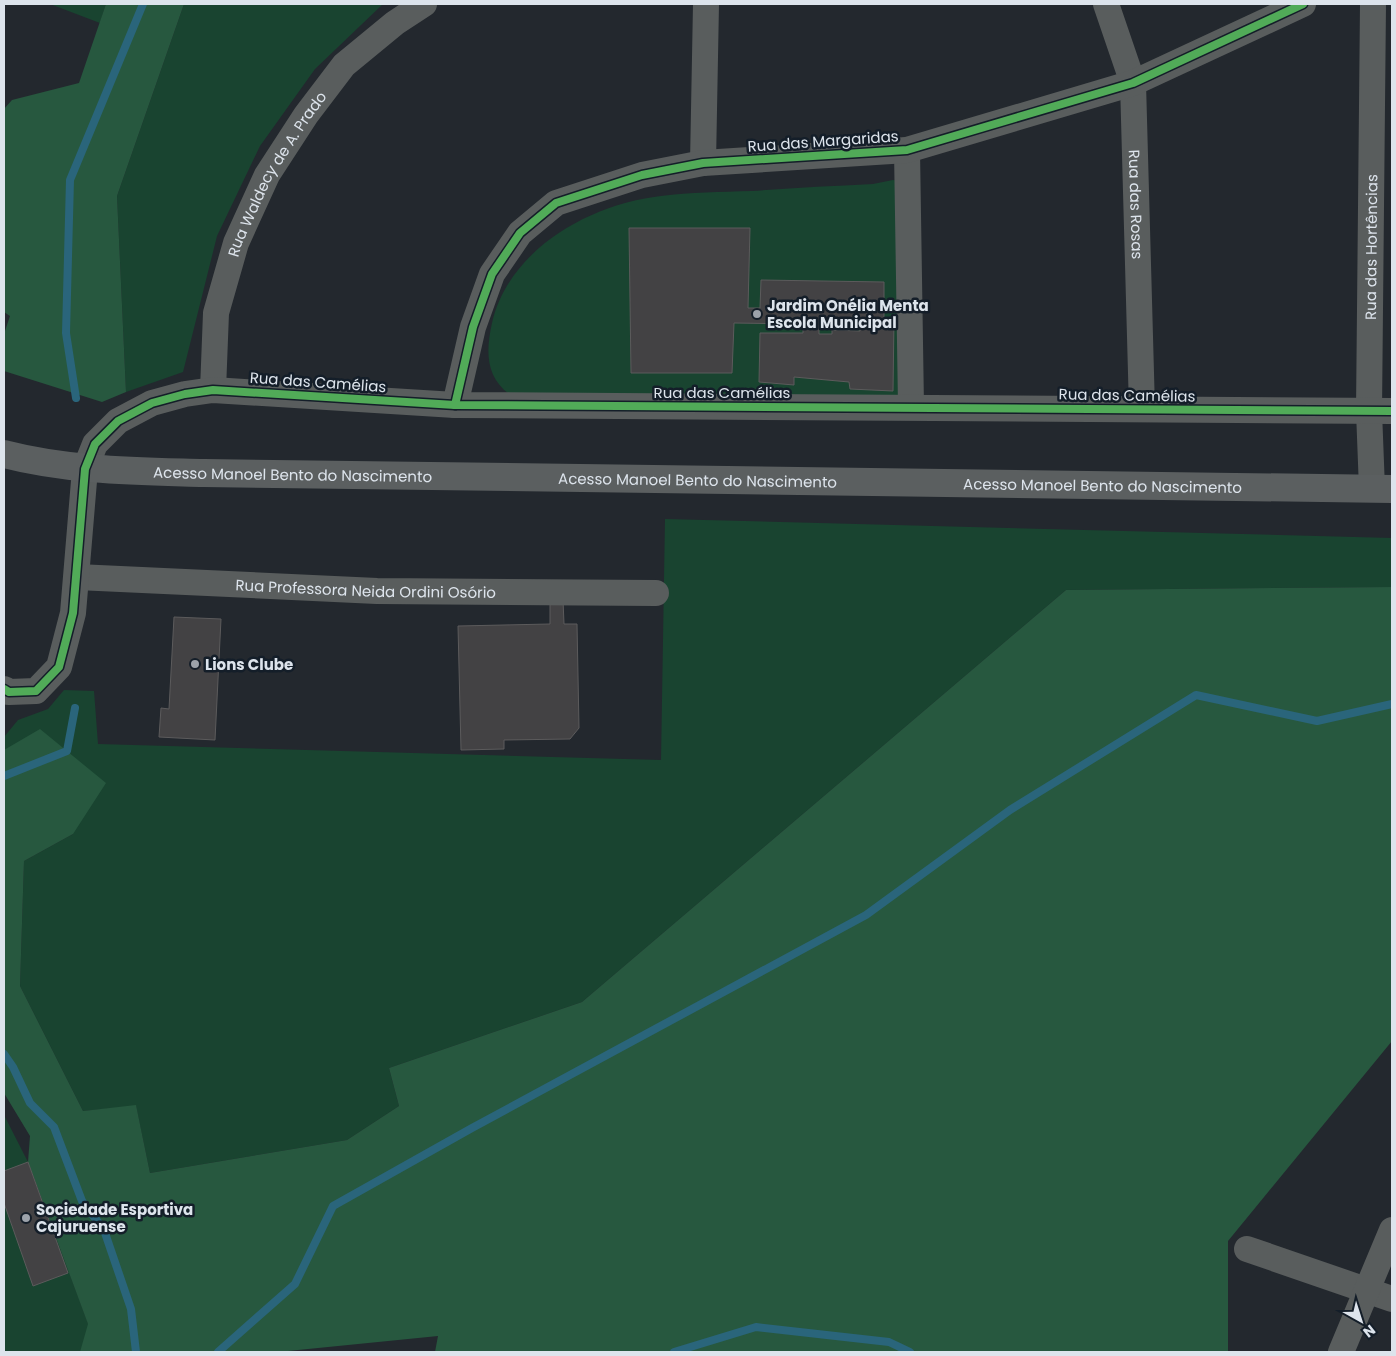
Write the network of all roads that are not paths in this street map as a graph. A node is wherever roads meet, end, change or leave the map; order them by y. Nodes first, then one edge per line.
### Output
1 (424, 4) edge
2 (706, 4) edge
3 (1106, 4) edge
4 (1303, 4) edge
5 (1373, 4) edge
6 (1133, 83) junction
7 (907, 150) junction
8 (702, 163) junction
9 (213, 390) junction
10 (455, 405) junction
11 (911, 406) junction
12 (1142, 408) junction
13 (1381, 411) edge
14 (4, 454) edge
15 (84, 469) junction
16 (1382, 489) edge
17 (77, 577) junction
18 (656, 593) dead end
19 (4, 689) edge
20 (1392, 1230) edge
21 (1247, 1249) dead end
22 (1367, 1289) junction
23 (1392, 1298) edge
24 (1341, 1352) edge

1 - 9 street, Rua Waldecy de A. Prado
2 - 8 street
3 - 6 street, Rua das Rosas
4 - 6 street, Rua das Margaridas
5 - 13 street, Rua das Hortências
6 - 7 street, Rua das Margaridas
6 - 12 street, Rua das Rosas
7 - 8 street, Rua das Margaridas
7 - 11 street
8 - 10 street, Rua das Margaridas
9 - 10 street, Rua das Camélias
9 - 15 street, Rua das Camélias
10 - 11 street, Rua das Camélias
11 - 12 street, Rua das Camélias
12 - 13 street, Rua das Camélias
13 - 16 street, Rua das Hortências
14 - 15 main road, Acesso Manoel Bento do Nascimento
15 - 16 main road, Acesso Manoel Bento do Nascimento
15 - 17 street
17 - 18 street, Rua Professora Neida Ordini Osório
17 - 19 street
20 - 22 street
21 - 22 street
22 - 23 street
22 - 24 street

